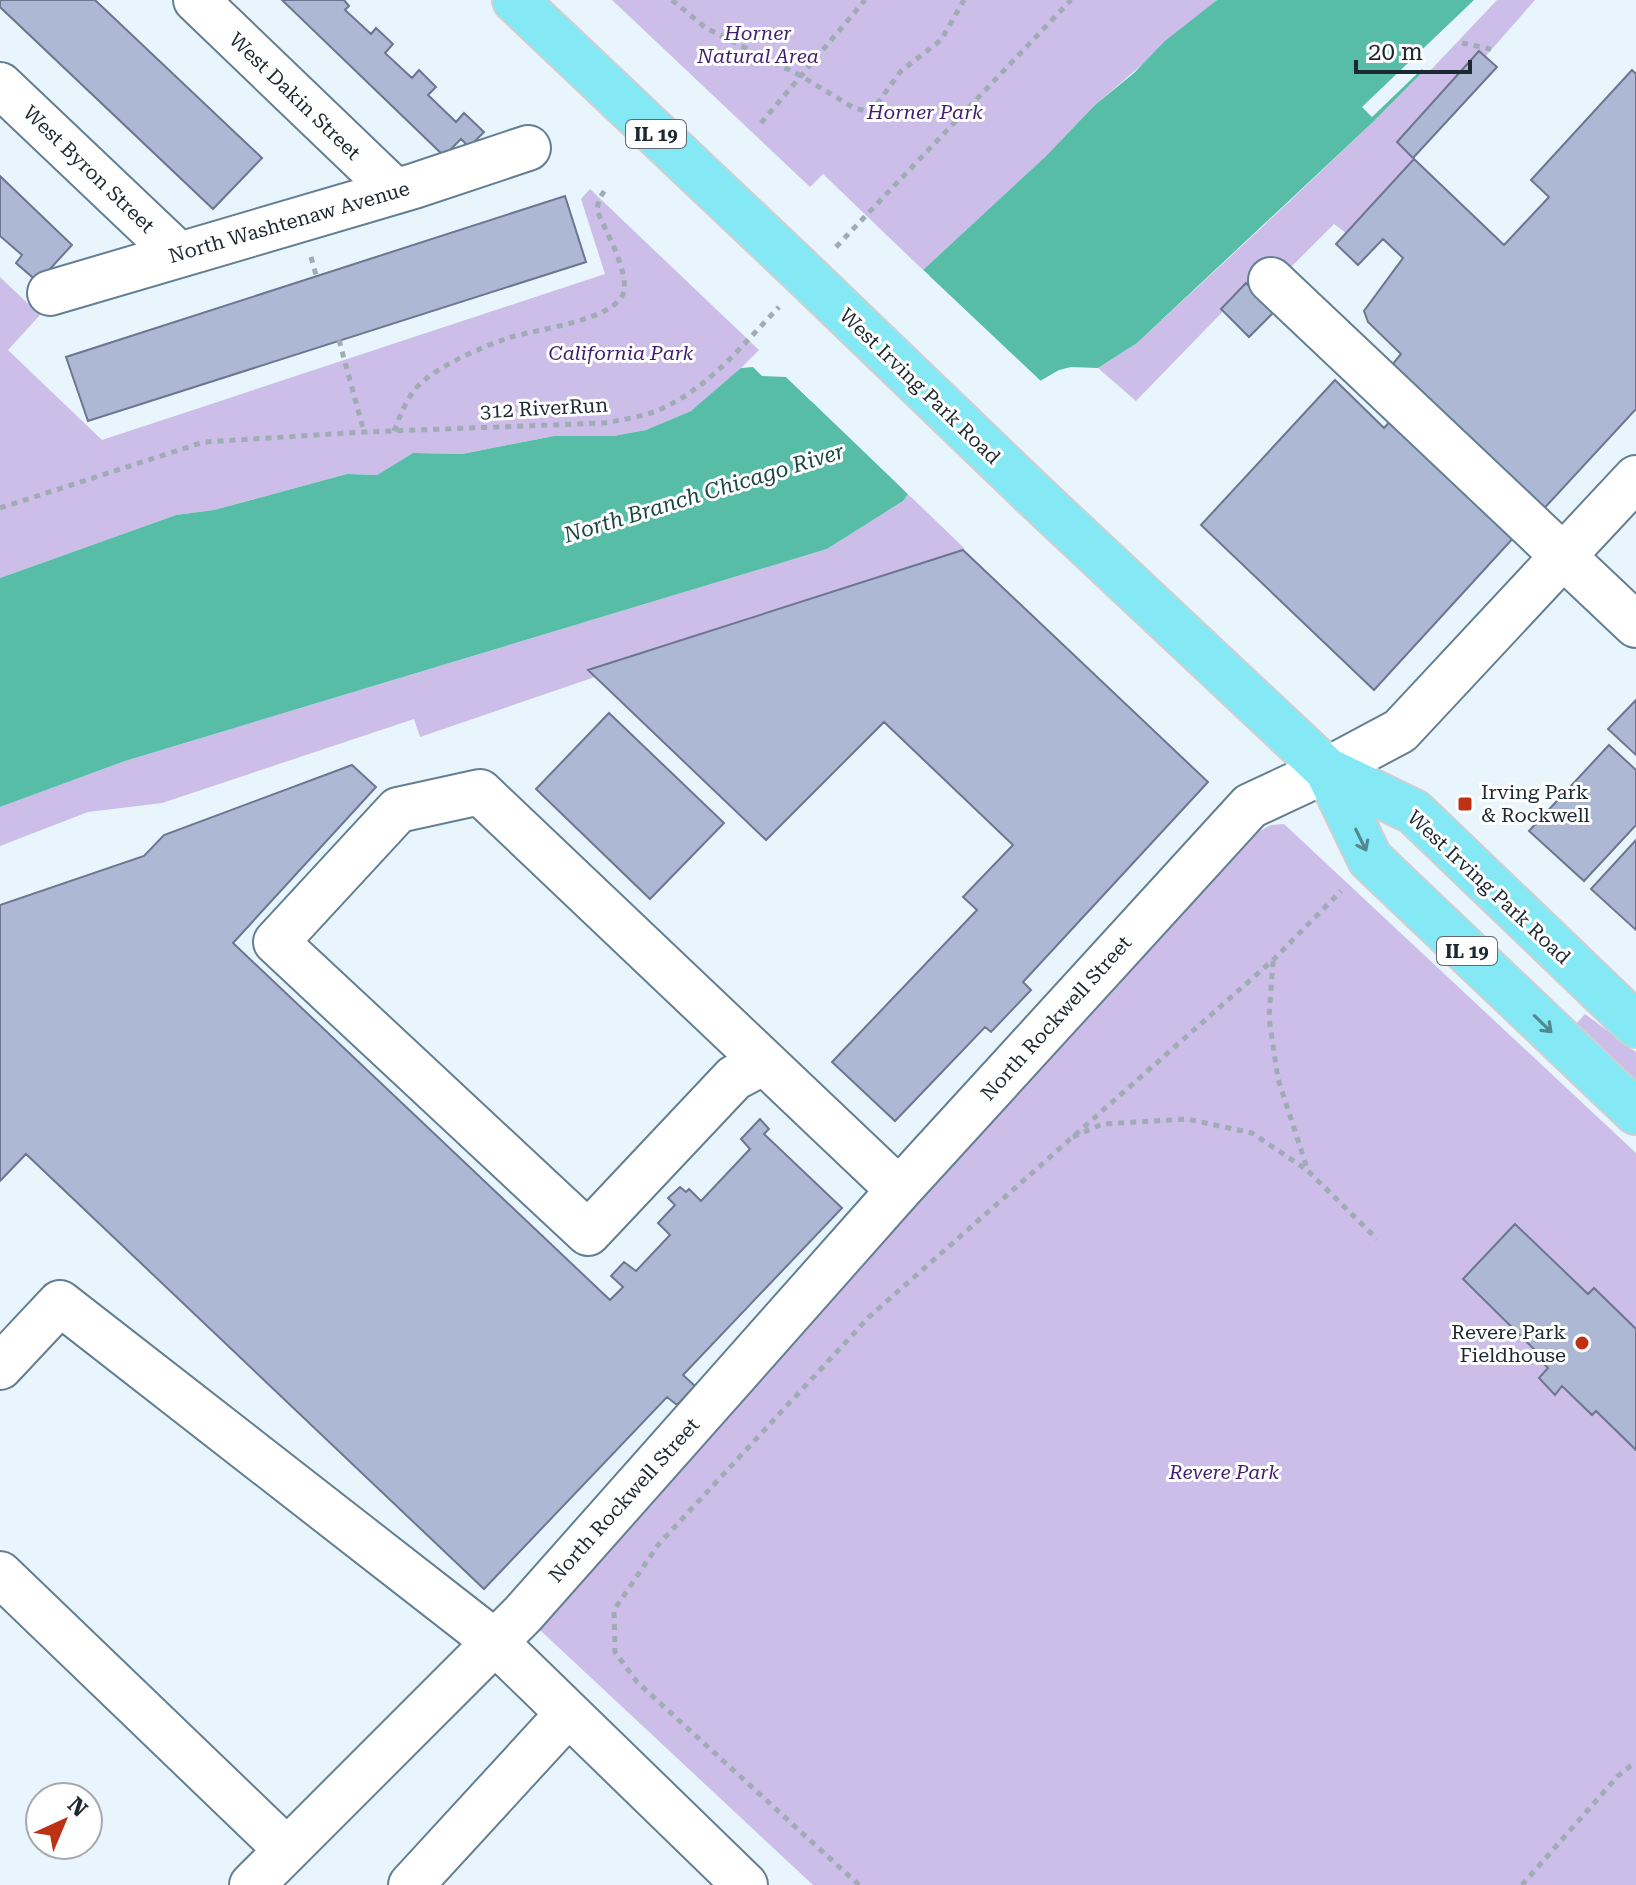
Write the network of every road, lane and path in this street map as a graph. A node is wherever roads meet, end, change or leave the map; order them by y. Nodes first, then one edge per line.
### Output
1 (196, 0) edge
2 (515, 0) edge
3 (672, 0) edge
4 (865, 0) edge
5 (964, 0) edge
6 (1071, 0) edge
7 (1462, 43) dead end
8 (1491, 49) dead end
9 (801, 76) junction
10 (0, 85) edge
11 (761, 123) dead end
12 (528, 148) dead end
13 (605, 190) dead end
14 (395, 191) junction
15 (178, 254) junction
16 (803, 274) junction
17 (1271, 280) dead end
18 (50, 293) dead end
19 (339, 340) dead end
20 (394, 431) junction
21 (364, 432) junction
22 (1636, 478) edge
23 (0, 508) edge
24 (1564, 556) junction
25 (1636, 625) edge
26 (1327, 770) junction
27 (1341, 891) dead end
28 (1273, 960) junction
29 (1636, 1025) edge
30 (764, 1062) junction
31 (1636, 1112) edge
32 (1068, 1139) junction
33 (1308, 1171) junction
34 (899, 1190) junction
35 (1377, 1239) dead end
36 (0, 1367) edge
37 (0, 1574) edge
38 (509, 1628) junction
39 (568, 1714) junction
40 (1634, 1763) dead end
41 (287, 1850) junction
42 (252, 1885) edge
43 (411, 1885) edge
44 (745, 1885) edge
45 (859, 1885) edge
46 (1522, 1885) edge

1 - 14 street, West Dakin Street
2 - 16 main road, West Irving Park Road / IL 19
3 - 9 path
4 - 9 path
5 - 9 path
6 - 16 path, 312 RiverRun
7 - 8 path
9 - 11 path
10 - 15 street, West Byron Street
12 - 14 street, North Washtenaw Avenue
13 - 20 path
14 - 15 street, North Washtenaw Avenue
15 - 18 street, North Washtenaw Avenue
16 - 20 path, 312 RiverRun
16 - 26 main road, West Irving Park Road / IL 19, bridge
17 - 24 street
19 - 21 path
20 - 21 path, 312 RiverRun
21 - 23 path, 312 RiverRun
22 - 24 street, North Rockwell Street
24 - 25 street
24 - 26 street, North Rockwell Street
26 - 29 main road, West Irving Park Road / IL 19
26 -> 31 main road, West Irving Park Road / IL 19
26 - 34 street, North Rockwell Street
27 - 28 path
28 - 32 path
28 - 33 path
30 - 30 street
30 - 34 street
32 - 33 path
32 - 45 path
33 - 35 path
34 - 38 street, North Rockwell Street
36 - 38 street
37 - 41 street
38 - 39 street
38 - 41 street, North Rockwell Street
39 - 43 street
39 - 44 street
40 - 46 path
41 - 42 street, North Rockwell Street

